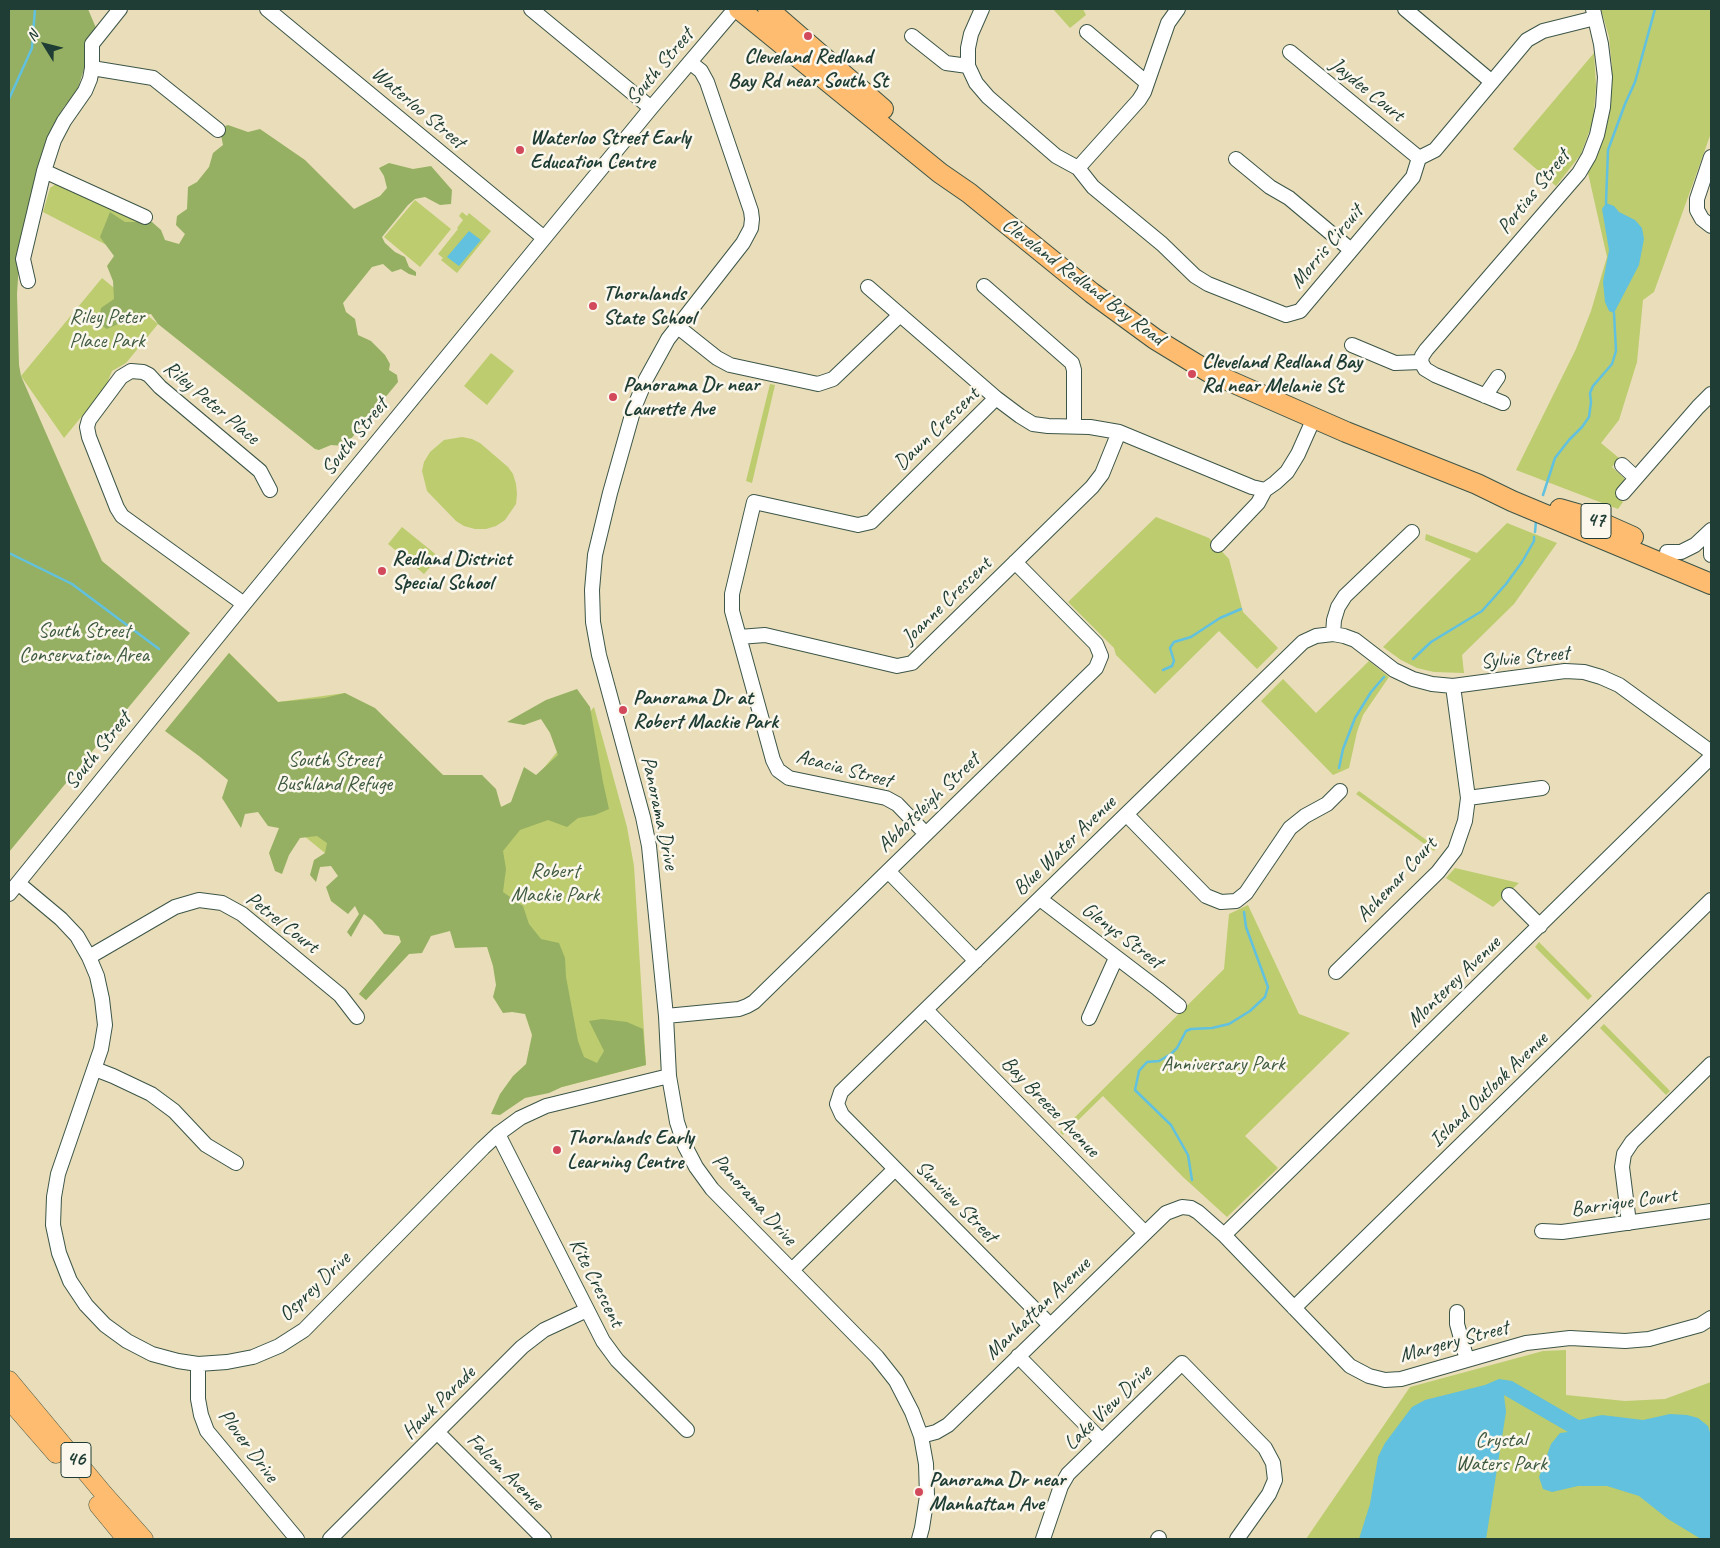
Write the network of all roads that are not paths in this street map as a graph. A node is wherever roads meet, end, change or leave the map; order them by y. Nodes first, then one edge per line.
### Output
1 (120, 9) edge
2 (267, 9) edge
3 (531, 9) edge
4 (737, 9) edge
5 (768, 9) edge
6 (982, 9) edge
7 (1178, 9) edge
8 (1405, 9) edge
9 (1594, 14) edge
10 (1087, 32) dead end
11 (912, 36) dead end
12 (1290, 52) dead end
13 (691, 63) junction
14 (968, 66) junction
15 (92, 68) junction
16 (1148, 82) junction
17 (1492, 82) junction
18 (651, 108) junction
19 (218, 130) dead end
20 (1711, 157) edge
21 (1420, 158) junction
22 (1236, 159) dead end
23 (1078, 168) junction
24 (44, 171) junction
25 (969, 192) junction
26 (145, 217) dead end
27 (1711, 226) edge
28 (544, 238) junction
29 (1351, 250) junction
30 (28, 281) dead end
31 (984, 286) dead end
32 (868, 287) dead end
33 (900, 315) junction
34 (678, 327) junction
35 (1352, 345) dead end
36 (1421, 362) junction
37 (1498, 377) dead end
38 (1711, 394) edge
39 (1485, 396) junction
40 (996, 398) junction
41 (1503, 403) dead end
42 (1314, 418) junction
43 (1074, 426) junction
44 (1119, 432) junction
45 (1622, 465) dead end
46 (1636, 478) junction
47 (1477, 484) junction
48 (270, 490) dead end
49 (1265, 490) junction
50 (1623, 493) dead end
51 (754, 502) joint
52 (1588, 517) junction
53 (1711, 530) edge
54 (1412, 532) dead end
55 (1218, 544) dead end
56 (1711, 544) edge
57 (1667, 552) junction
58 (1711, 555) edge
59 (1648, 557) junction
60 (1015, 562) junction
61 (1711, 570) edge
62 (1711, 584) edge
63 (244, 604) junction
64 (1333, 634) junction
65 (739, 637) junction
66 (1454, 686) junction
67 (1711, 752) edge
68 (1711, 757) edge
69 (1542, 788) dead end
70 (1340, 791) dead end
71 (1468, 798) junction
72 (1127, 815) junction
73 (926, 834) junction
74 (888, 871) junction
75 (18, 883) junction
76 (9, 894) edge
77 (1510, 895) dead end
78 (1040, 899) junction
79 (1711, 900) edge
80 (1540, 926) junction
81 (89, 957) junction
82 (1116, 958) junction
83 (976, 961) junction
84 (1336, 972) dead end
85 (1179, 1006) dead end
86 (926, 1010) junction
87 (666, 1016) junction
88 (357, 1017) dead end
89 (1089, 1018) dead end
90 (1711, 1064) edge
91 (95, 1069) junction
92 (669, 1076) junction
93 (837, 1104) joint
94 (498, 1134) junction
95 (236, 1163) dead end
96 (895, 1169) junction
97 (1182, 1207) joint
98 (1711, 1211) edge
99 (1629, 1223) junction
100 (1542, 1231) dead end
101 (1145, 1233) junction
102 (1224, 1235) junction
103 (792, 1270) junction
104 (1294, 1308) junction
105 (587, 1310) junction
106 (1457, 1312) dead end
107 (1711, 1318) edge
108 (1050, 1325) junction
109 (1018, 1356) junction
110 (1467, 1360) junction
111 (198, 1364) junction
112 (9, 1380) edge
113 (9, 1400) edge
114 (687, 1430) dead end
115 (438, 1432) junction
116 (921, 1436) junction
117 (1102, 1441) junction
118 (126, 1539) edge
119 (144, 1539) edge
120 (297, 1539) edge
121 (330, 1539) edge
122 (544, 1539) edge
123 (919, 1539) edge
124 (1044, 1539) edge
125 (1237, 1539) edge

1 - 15 street
2 - 28 street, Waterloo Street
3 - 18 street
4 - 13 street, South Street
4 - 25 highway, Cleveland Redland Bay Road / 47
5 - 25 highway, Cleveland Redland Bay Road / 47
6 - 14 street
7 - 16 street
8 - 17 street
9 - 17 street
9 - 36 street, Portias Street
10 - 16 street
11 - 14 street
12 - 21 street, Jaydee Court
13 - 18 street, South Street
13 - 34 street, Panorama Drive
14 - 23 street, Morris Circuit
15 - 19 street
15 - 24 street
16 - 23 street
17 - 21 street
18 - 28 street, South Street
20 - 27 street
21 - 29 street, Morris Circuit
22 - 29 street
23 - 29 street, Morris Circuit
24 - 26 street
24 - 30 street
25 - 42 highway, Cleveland Redland Bay Road / 47
28 - 63 street, South Street
31 - 43 street
32 - 33 street
33 - 34 street
33 - 40 street
34 - 87 street, Panorama Drive
35 - 36 street
36 - 39 street
37 - 39 street
38 - 46 street
39 - 41 street
40 - 43 street, Dawn Crescent
40 - 51 street, Dawn Crescent
42 - 47 highway, Cleveland Redland Bay Road / 47
42 - 49 street
43 - 44 street, Dawn Crescent
44 - 49 street, Dawn Crescent
44 - 60 street, Joanne Crescent
45 - 46 street
46 - 50 street
47 - 52 highway, Cleveland Redland Bay Road / 47
47 - 59 highway, Cleveland Redland Bay Road / 47
48 - 63 street, Riley Peter Place
49 - 55 street
51 - 65 street, Acacia Street
52 - 57 highway, Cleveland Redland Bay Road / 47
52 - 59 highway
53 - 57 street
54 - 64 street
56 - 58 street
57 - 61 highway, Cleveland Redland Bay Road / 47
59 - 62 highway, Cleveland Redland Bay Road / 47
60 - 65 street, Joanne Crescent
60 - 73 street, Abbotsleigh Street
63 - 75 street, South Street
64 - 66 street, Sylvie Street
64 - 72 street, Blue Water Avenue
65 - 73 street, Acacia Street
66 - 67 street, Sylvie Street
66 - 71 street, Achemar Court
68 - 80 street, Monterey Avenue
69 - 71 street
70 - 72 street
71 - 84 street, Achemar Court
72 - 78 street, Blue Water Avenue
73 - 74 street, Abbotsleigh Street
74 - 83 street
74 - 87 street, Abbotsleigh Street
75 - 76 street, South Street
75 - 81 street, Osprey Drive
77 - 80 street
78 - 82 street, Glenys Street
78 - 83 street, Blue Water Avenue
79 - 104 street, Island Outlook Avenue
80 - 102 street, Monterey Avenue
81 - 88 street, Petrel Court
81 - 91 street, Osprey Drive
82 - 85 street, Glenys Street
82 - 89 street
83 - 86 street, Blue Water Avenue
86 - 93 street, Blue Water Avenue
86 - 101 street, Bay Breeze Avenue
87 - 92 street, Panorama Drive
90 - 99 street
91 - 95 street
91 - 111 street, Osprey Drive
92 - 94 street, Osprey Drive
92 - 103 street, Panorama Drive
93 - 96 street, Sunview Street
94 - 105 street, Kite Crescent
94 - 111 street, Osprey Drive
96 - 103 street
96 - 108 street, Sunview Street
97 - 101 street, Manhattan Avenue
97 - 102 street, Margery Street
98 - 99 street, Barrique Court
99 - 100 street, Barrique Court
101 - 108 street, Manhattan Avenue
102 - 104 street, Margery Street
103 - 116 street, Panorama Drive
104 - 110 street, Margery Street
105 - 114 street, Kite Crescent
105 - 115 street, Hawk Parade
106 - 110 street
107 - 110 street, Margery Street
108 - 109 street, Manhattan Avenue
109 - 116 street, Manhattan Avenue
109 - 117 street
111 - 120 street, Plover Drive
112 - 119 main road, 46
113 - 118 main road, 46
115 - 121 street, Hawk Parade
115 - 122 street, Falcon Avenue
116 - 123 street, Panorama Drive
117 - 124 street, Lake View Drive
117 - 125 street, Lake View Drive

